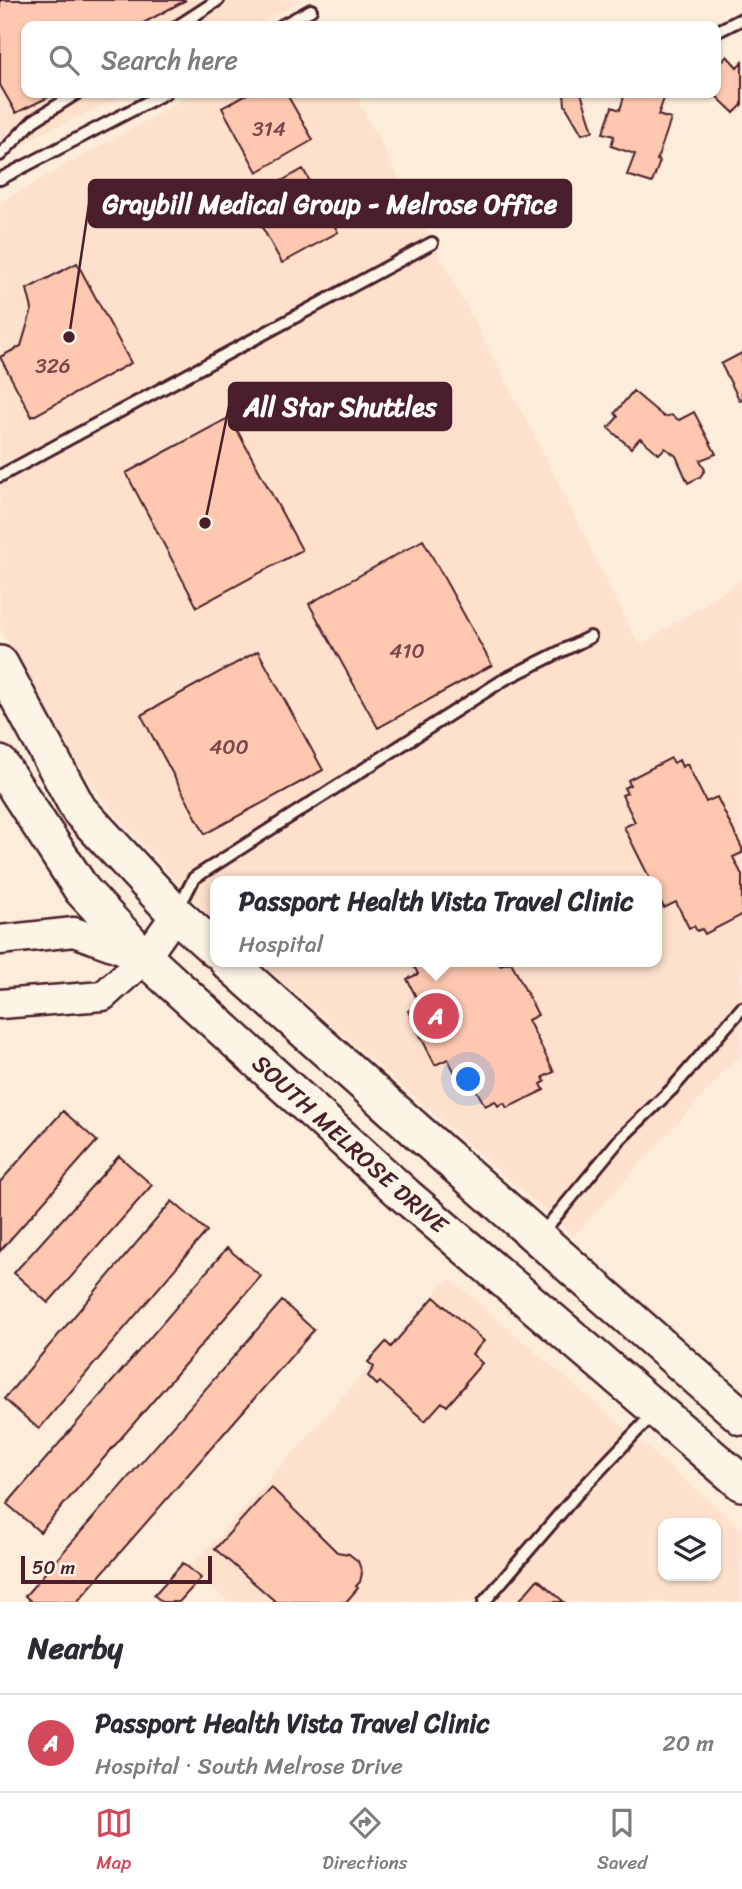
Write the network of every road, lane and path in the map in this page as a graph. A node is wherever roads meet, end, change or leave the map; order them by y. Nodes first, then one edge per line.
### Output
1 (218, 0) edge
2 (311, 10) dead end
3 (742, 19) edge
4 (186, 21) edge
5 (290, 21) edge
6 (721, 30) edge
7 (69, 98) edge
8 (154, 98) edge
9 (0, 155) edge
10 (0, 178) edge
11 (432, 243) dead end
12 (0, 477) edge
13 (590, 637) dead end
14 (0, 664) edge
15 (0, 764) edge
16 (176, 914) junction
17 (0, 940) edge
18 (210, 945) edge
19 (145, 958) junction
20 (234, 967) edge
21 (0, 1003) edge
22 (742, 1008) edge
23 (537, 1238) junction
24 (657, 1409) junction
25 (742, 1417) edge
26 (742, 1483) edge
27 (484, 1602) edge

1 - 4 lane
2 - 5 lane
3 - 6 lane
7 - 9 lane
8 - 10 lane
11 - 12 lane
13 - 16 lane
14 - 16 main road
15 - 19 main road, SOUTH MELROSE DRIVE
16 - 18 main road
16 - 19 street
17 - 19 street
19 - 21 street
19 - 24 main road, SOUTH MELROSE DRIVE
20 - 23 main road
22 - 23 lane
23 - 25 main road
24 - 26 main road, SOUTH MELROSE DRIVE
24 - 27 lane

